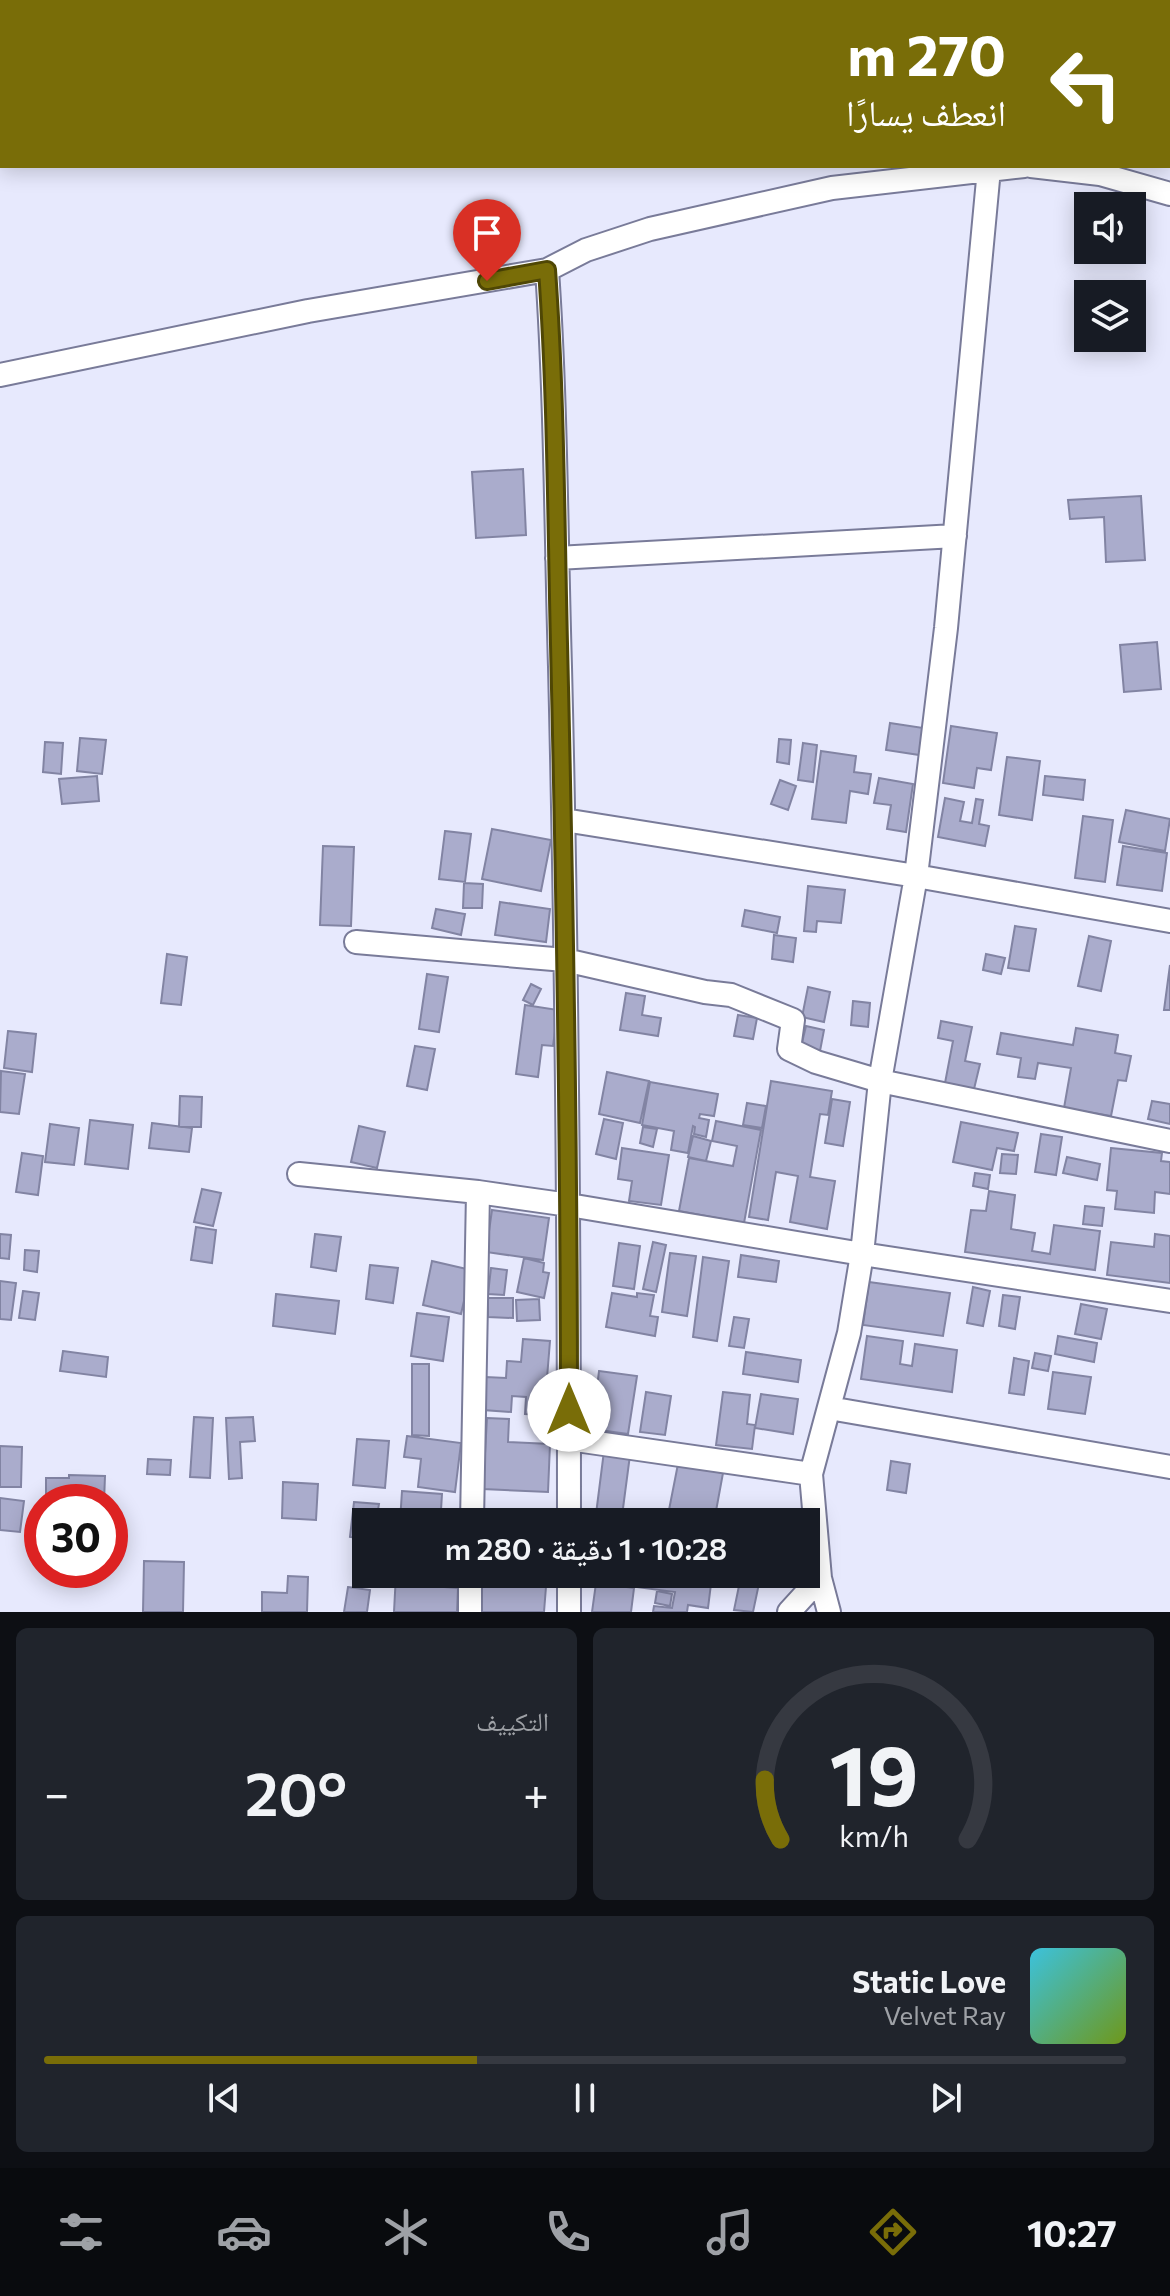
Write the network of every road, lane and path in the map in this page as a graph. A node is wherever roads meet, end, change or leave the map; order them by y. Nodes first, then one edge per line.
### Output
1 (1001, 168) edge
2 (1048, 168) edge
3 (989, 169) junction
4 (1170, 194) edge
5 (547, 270) junction
6 (0, 375) edge
7 (955, 536) junction
8 (557, 558) junction
9 (564, 820) junction
10 (916, 876) junction
11 (1170, 921) edge
12 (356, 942) dead end
13 (565, 960) junction
14 (880, 1081) junction
15 (1170, 1141) edge
16 (299, 1174) dead end
17 (478, 1192) junction
18 (569, 1205) junction
19 (862, 1254) junction
20 (1170, 1301) edge
21 (829, 1408) junction
22 (569, 1439) junction
23 (1170, 1467) edge
24 (811, 1474) junction
25 (472, 1508) edge
26 (569, 1508) edge
27 (814, 1508) edge
28 (820, 1578) edge
29 (470, 1588) edge
30 (569, 1588) edge
31 (811, 1588) edge
32 (470, 1612) edge
33 (569, 1612) edge
34 (789, 1612) edge
35 (829, 1612) edge

1 - 3 street
2 - 4 street
3 - 5 street
3 - 7 street
5 - 6 street
5 - 8 street
7 - 8 street
7 - 10 street
8 - 9 street
9 - 10 street
9 - 13 street
10 - 11 street
10 - 14 street
12 - 13 street
13 - 14 street
13 - 18 street
14 - 15 street
14 - 19 street
16 - 17 street
17 - 18 street
17 - 25 street
18 - 19 street
18 - 22 street
19 - 20 street
19 - 21 street
21 - 23 street
21 - 24 street
22 - 24 street
22 - 26 street
24 - 27 street
28 - 35 street
29 - 32 street
30 - 33 street
31 - 34 street

